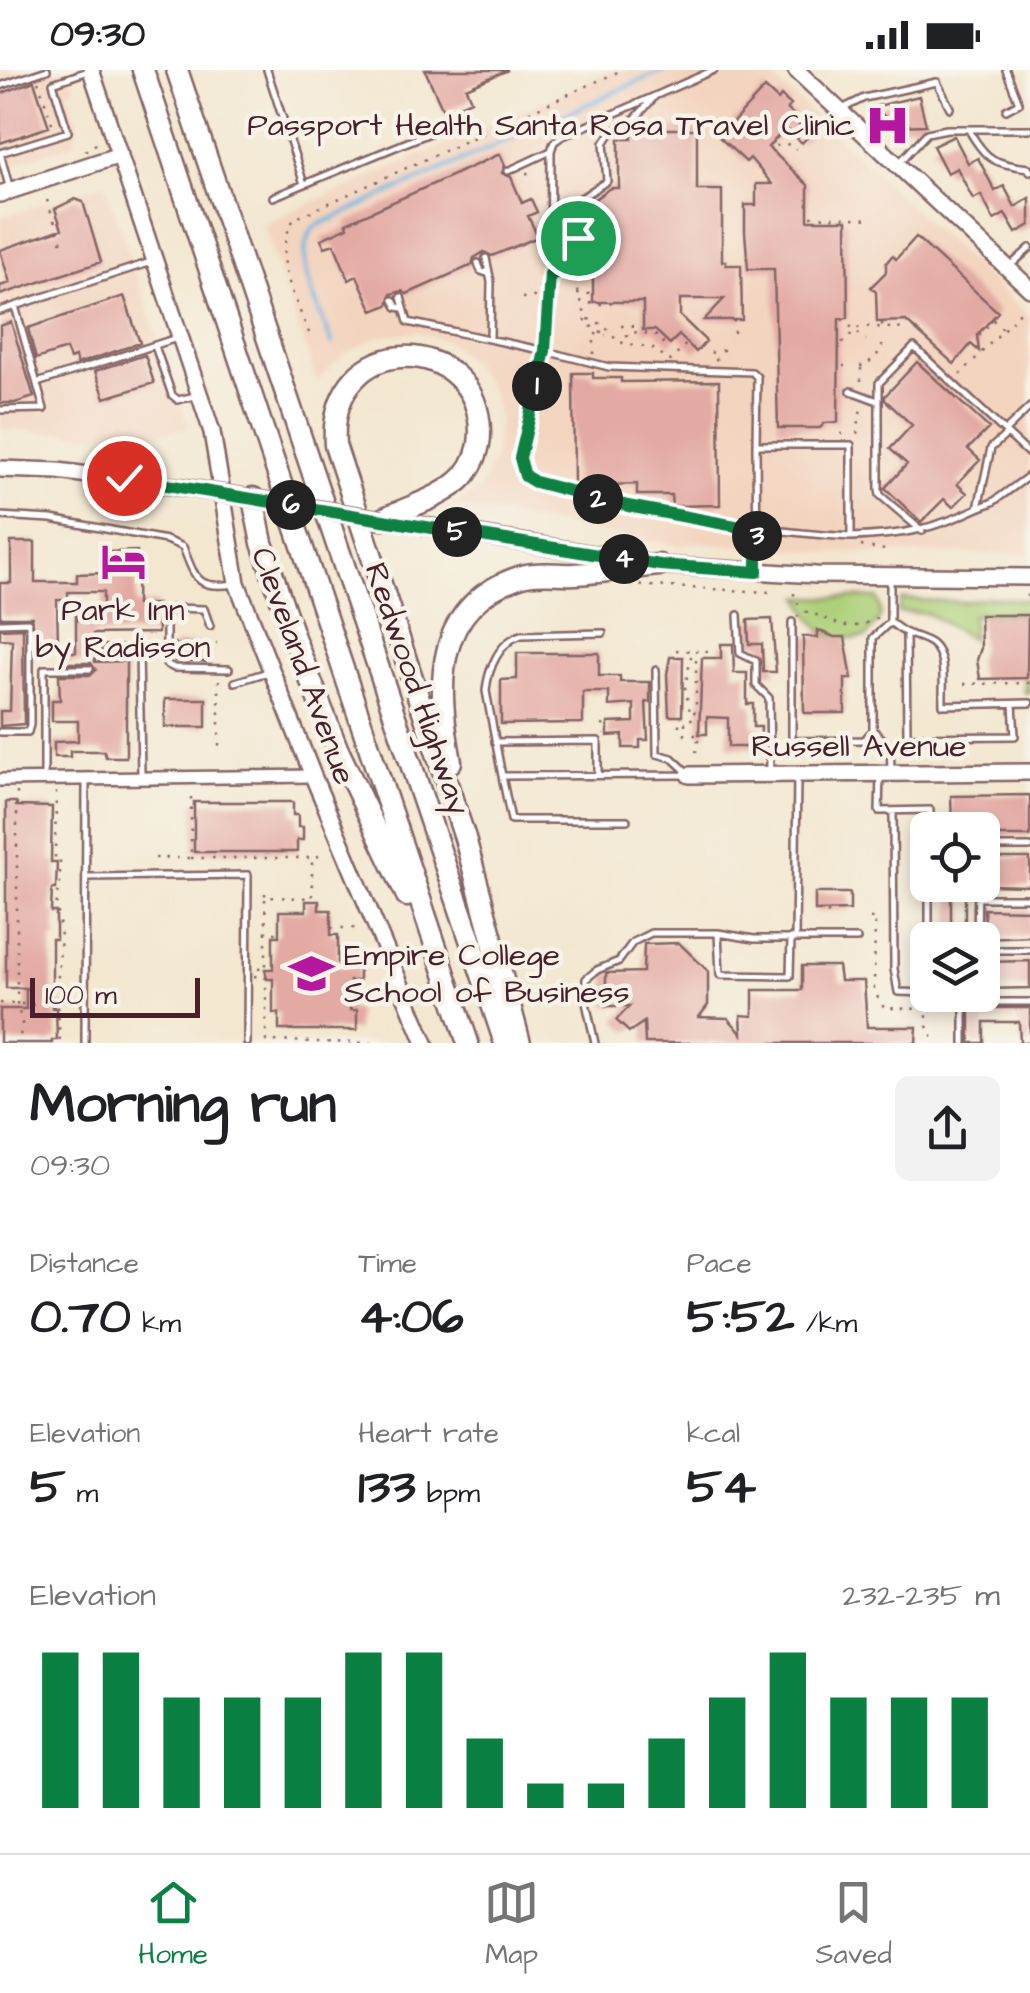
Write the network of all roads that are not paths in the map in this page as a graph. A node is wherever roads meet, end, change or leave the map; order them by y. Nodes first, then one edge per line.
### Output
1 (47, 70) edge
2 (91, 70) edge
3 (143, 70) edge
4 (177, 70) edge
5 (267, 70) edge
6 (714, 70) edge
7 (796, 70) edge
8 (1006, 70) edge
9 (0, 86) edge
10 (654, 97) junction
11 (950, 108) dead end
12 (840, 110) junction
13 (1006, 110) dead end
14 (1030, 129) edge
15 (432, 132) dead end
16 (970, 132) junction
17 (551, 151) junction
18 (0, 153) edge
19 (120, 155) junction
20 (897, 165) junction
21 (508, 171) dead end
22 (1030, 171) edge
23 (304, 184) junction
24 (5, 192) edge
25 (273, 196) dead end
26 (1030, 248) edge
27 (486, 258) dead end
28 (155, 261) junction
29 (478, 262) dead end
30 (1008, 268) junction
31 (488, 273) junction
32 (550, 274) junction
33 (1030, 290) edge
34 (402, 297) dead end
35 (393, 300) dead end
36 (14, 306) junction
37 (402, 308) junction
38 (0, 311) edge
39 (180, 336) junction
40 (490, 338) junction
41 (155, 346) junction
42 (545, 351) junction
43 (37, 383) junction
44 (852, 390) dead end
45 (200, 395) junction
46 (878, 401) junction
47 (1030, 407) edge
48 (0, 410) edge
49 (1007, 432) junction
50 (756, 444) junction
51 (1030, 455) edge
52 (0, 469) edge
53 (1030, 475) edge
54 (252, 498) junction
55 (978, 508) junction
56 (0, 516) edge
57 (382, 519) junction
58 (757, 530) junction
59 (922, 531) junction
60 (852, 537) junction
61 (660, 565) junction
62 (757, 572) junction
63 (890, 576) junction
64 (1030, 577) edge
65 (236, 583) junction
66 (738, 615) dead end
67 (792, 622) road end
68 (890, 622) junction
69 (0, 623) edge
70 (210, 626) dead end
71 (604, 634) dead end
72 (906, 635) junction
73 (105, 649) dead end
74 (90, 669) dead end
75 (229, 669) dead end
76 (656, 670) dead end
77 (271, 671) junction
78 (235, 682) dead end
79 (1014, 704) junction
80 (1030, 704) edge
81 (873, 730) junction
82 (0, 732) edge
83 (907, 737) junction
84 (495, 742) junction
85 (890, 746) junction
86 (1030, 772) edge
87 (886, 773) junction
88 (689, 774) junction
89 (770, 774) junction
90 (797, 774) junction
91 (598, 775) junction
92 (313, 776) junction
93 (502, 776) junction
94 (141, 778) junction
95 (44, 779) junction
96 (86, 779) junction
97 (0, 780) edge
98 (894, 810) junction
99 (930, 812) edge
100 (627, 820) dead end
101 (466, 838) junction
102 (1000, 847) edge
103 (1030, 847) edge
104 (86, 877) junction
105 (1000, 898) edge
106 (1030, 898) edge
107 (718, 933) junction
108 (793, 938) junction
109 (857, 939) dead end
110 (1000, 950) edge
111 (1030, 950) edge
112 (910, 992) edge
113 (1030, 1002) edge
114 (84, 1043) edge
115 (247, 1043) edge
116 (425, 1043) edge
117 (466, 1043) edge
118 (505, 1043) edge
119 (520, 1043) edge
120 (595, 1043) edge
121 (964, 1043) edge

1 - 9 lane
2 - 18 lane
2 - 19 main road, Cleveland Avenue
3 - 117 highway, Redwood Highway
4 - 118 highway, Redwood Highway
5 - 23 lane
6 - 10 lane
7 - 12 main road
8 - 13 lane
10 - 17 lane
10 - 32 lane
11 - 12 lane
12 - 20 main road
14 - 16 lane
15 - 23 lane
16 - 20 lane
16 - 22 lane
17 - 21 lane
17 - 32 lane
18 - 24 lane
19 - 24 main road
19 - 28 main road, Cleveland Avenue
20 - 30 main road
23 - 25 lane
26 - 30 lane
27 - 31 lane
28 - 36 lane
28 - 39 main road, Cleveland Avenue
29 - 31 lane
30 - 33 main road
31 - 40 lane
32 - 42 lane
34 - 37 lane
35 - 37 lane
36 - 38 lane
36 - 43 lane
37 - 40 lane
39 - 41 lane
39 - 45 main road, Cleveland Avenue
40 - 42 lane
41 - 43 lane
41 - 45 lane
42 - 50 lane
42 - 58 lane
43 - 48 lane
44 - 46 lane
45 - 65 main road, Cleveland Avenue
46 - 49 lane
46 - 59 lane
47 - 49 lane
49 - 51 lane
49 - 55 lane
50 - 58 lane
50 - 60 lane
52 - 54 main road, bridge
53 - 55 lane
54 - 57 main road, bridge
54 - 117 highway
55 - 59 lane
56 - 65 lane
57 - 61 main road
57 - 101 highway
58 - 60 lane
58 - 62 lane
59 - 60 lane
61 - 62 main road
61 - 101 highway
62 - 63 main road
63 - 64 main road
63 - 68 lane
65 - 77 main road, Cleveland Avenue
66 - 89 lane
67 - 81 lane
68 - 72 lane
68 - 81 lane
69 - 82 lane
70 - 75 lane
71 - 84 lane
72 - 79 lane
72 - 83 lane
73 - 94 lane
74 - 95 lane
76 - 88 lane
77 - 78 lane
77 - 92 main road, Cleveland Avenue
79 - 80 lane
79 - 83 lane
81 - 85 lane
83 - 85 lane
84 - 91 lane
84 - 93 lane
85 - 87 lane
86 - 87 main road, Russell Avenue
87 - 90 main road, Russell Avenue
87 - 98 lane
88 - 89 main road, Russell Avenue
88 - 91 lane
89 - 90 main road, Russell Avenue
90 - 108 lane
91 - 93 lane
92 - 94 street
92 - 116 main road, Cleveland Avenue
93 - 100 lane
94 - 96 street
95 - 96 street
95 - 97 street
96 - 104 lane
98 - 99 lane
98 - 112 lane
101 - 119 highway
102 - 103 lane
104 - 114 lane
104 - 115 lane
105 - 106 lane
107 - 108 lane
107 - 108 lane
107 - 120 lane
108 - 109 lane
110 - 111 lane
113 - 121 lane

